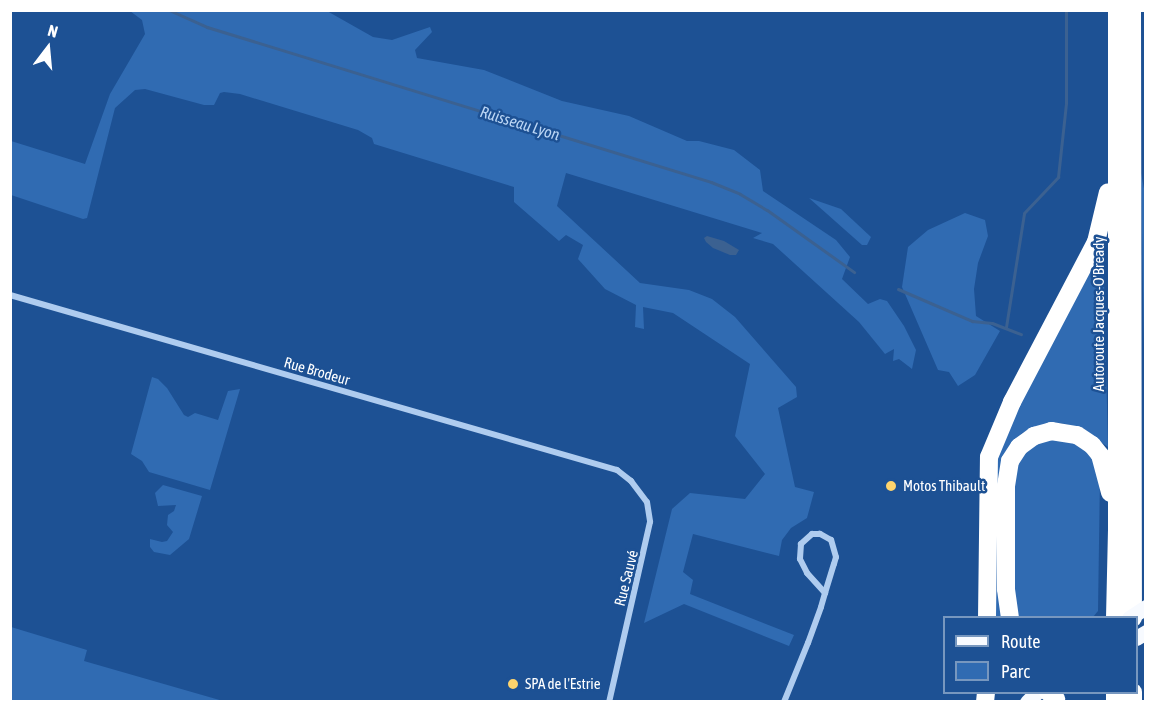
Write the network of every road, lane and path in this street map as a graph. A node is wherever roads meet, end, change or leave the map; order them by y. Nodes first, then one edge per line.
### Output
1 (1117, 10) edge
2 (1132, 10) edge
3 (1133, 95) junction
4 (1117, 128) junction
5 (1146, 167) edge
6 (10, 295) edge
7 (617, 470) joint
8 (1117, 530) junction
9 (825, 593) junction
10 (987, 593) junction
11 (1146, 607) edge
12 (987, 616) edge
13 (993, 616) edge
14 (1010, 616) edge
15 (1114, 616) edge
16 (1131, 616) edge
17 (1134, 616) edge
18 (609, 702) edge
19 (784, 702) edge

1 - 4 highway, Autoroute Jacques-O'Bready
2 - 3 highway
3 - 5 highway
3 - 16 highway
4 - 8 highway, Autoroute Jacques-O'Bready
4 - 10 highway
6 - 7 street, Rue Brodeur
7 - 18 street, Rue Sauvé
8 - 14 highway
8 - 15 highway, Autoroute Jacques-O'Bready
9 - 9 street
9 - 19 street
10 - 12 highway
10 - 13 highway
11 - 17 main road, bridge

